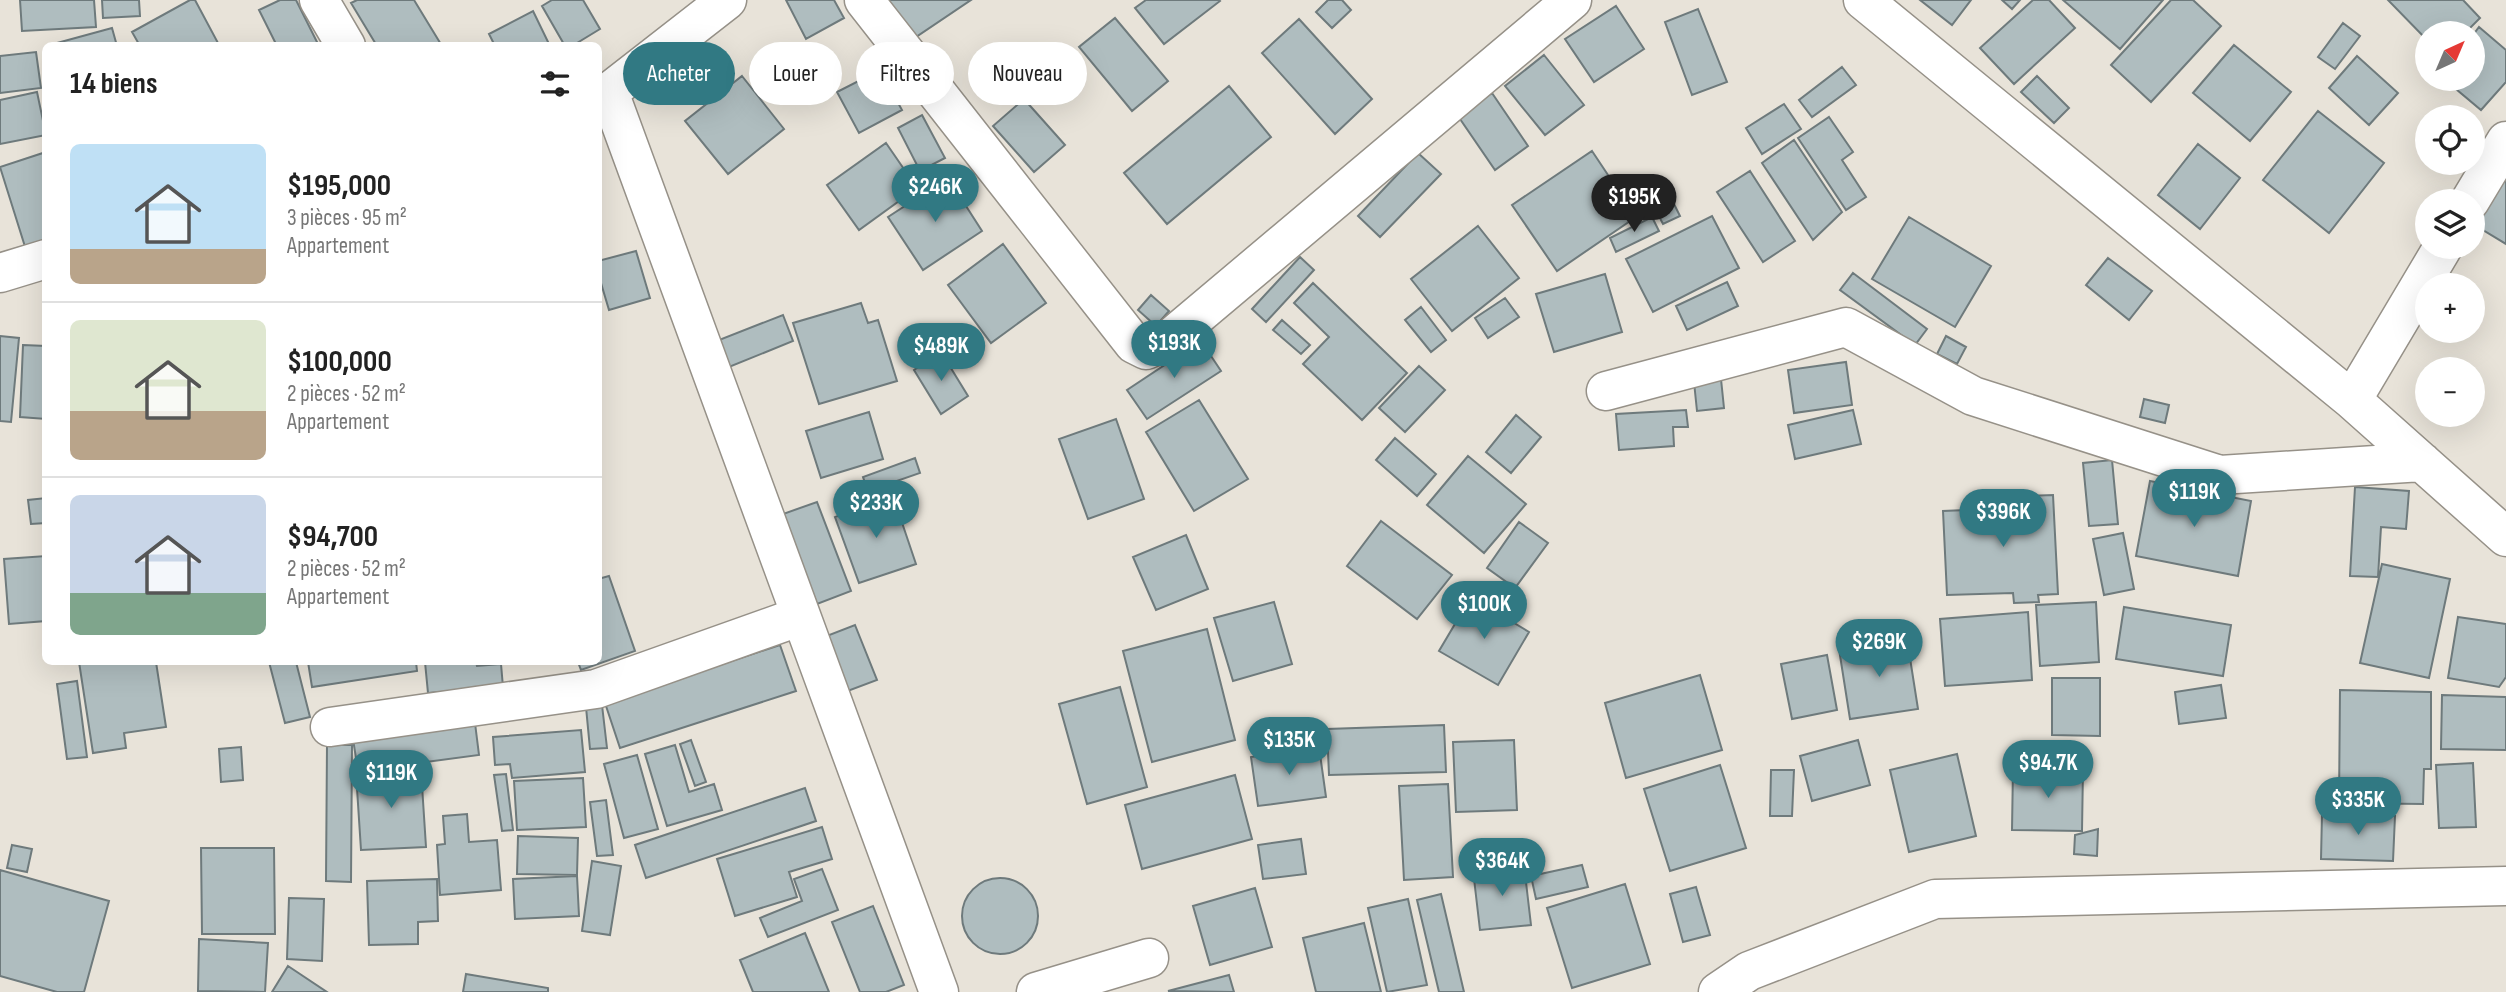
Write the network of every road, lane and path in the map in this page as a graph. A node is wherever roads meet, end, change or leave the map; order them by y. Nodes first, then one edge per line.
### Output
1 (319, 0) edge
2 (727, 0) edge
3 (864, 0) edge
4 (1572, 0) edge
5 (1863, 0) edge
6 (344, 42) edge
7 (604, 93) edge
8 (2506, 141) edge
9 (2477, 189) edge
10 (2436, 259) edge
11 (42, 260) edge
12 (0, 273) edge
13 (1606, 391) dead end
14 (2352, 400) junction
15 (2422, 462) junction
16 (2500, 523) edge
17 (801, 616) junction
18 (330, 727) dead end
19 (2506, 886) edge
20 (1149, 958) dead end
21 (939, 992) edge
22 (1036, 992) edge
23 (1718, 992) edge

1 - 6 street
2 - 7 street
3 - 4 street
5 - 14 street
7 - 17 street
8 - 9 street
10 - 14 street
11 - 12 street
13 - 15 street
14 - 15 street
15 - 16 street
17 - 18 street
17 - 21 street
19 - 23 street
20 - 22 street

